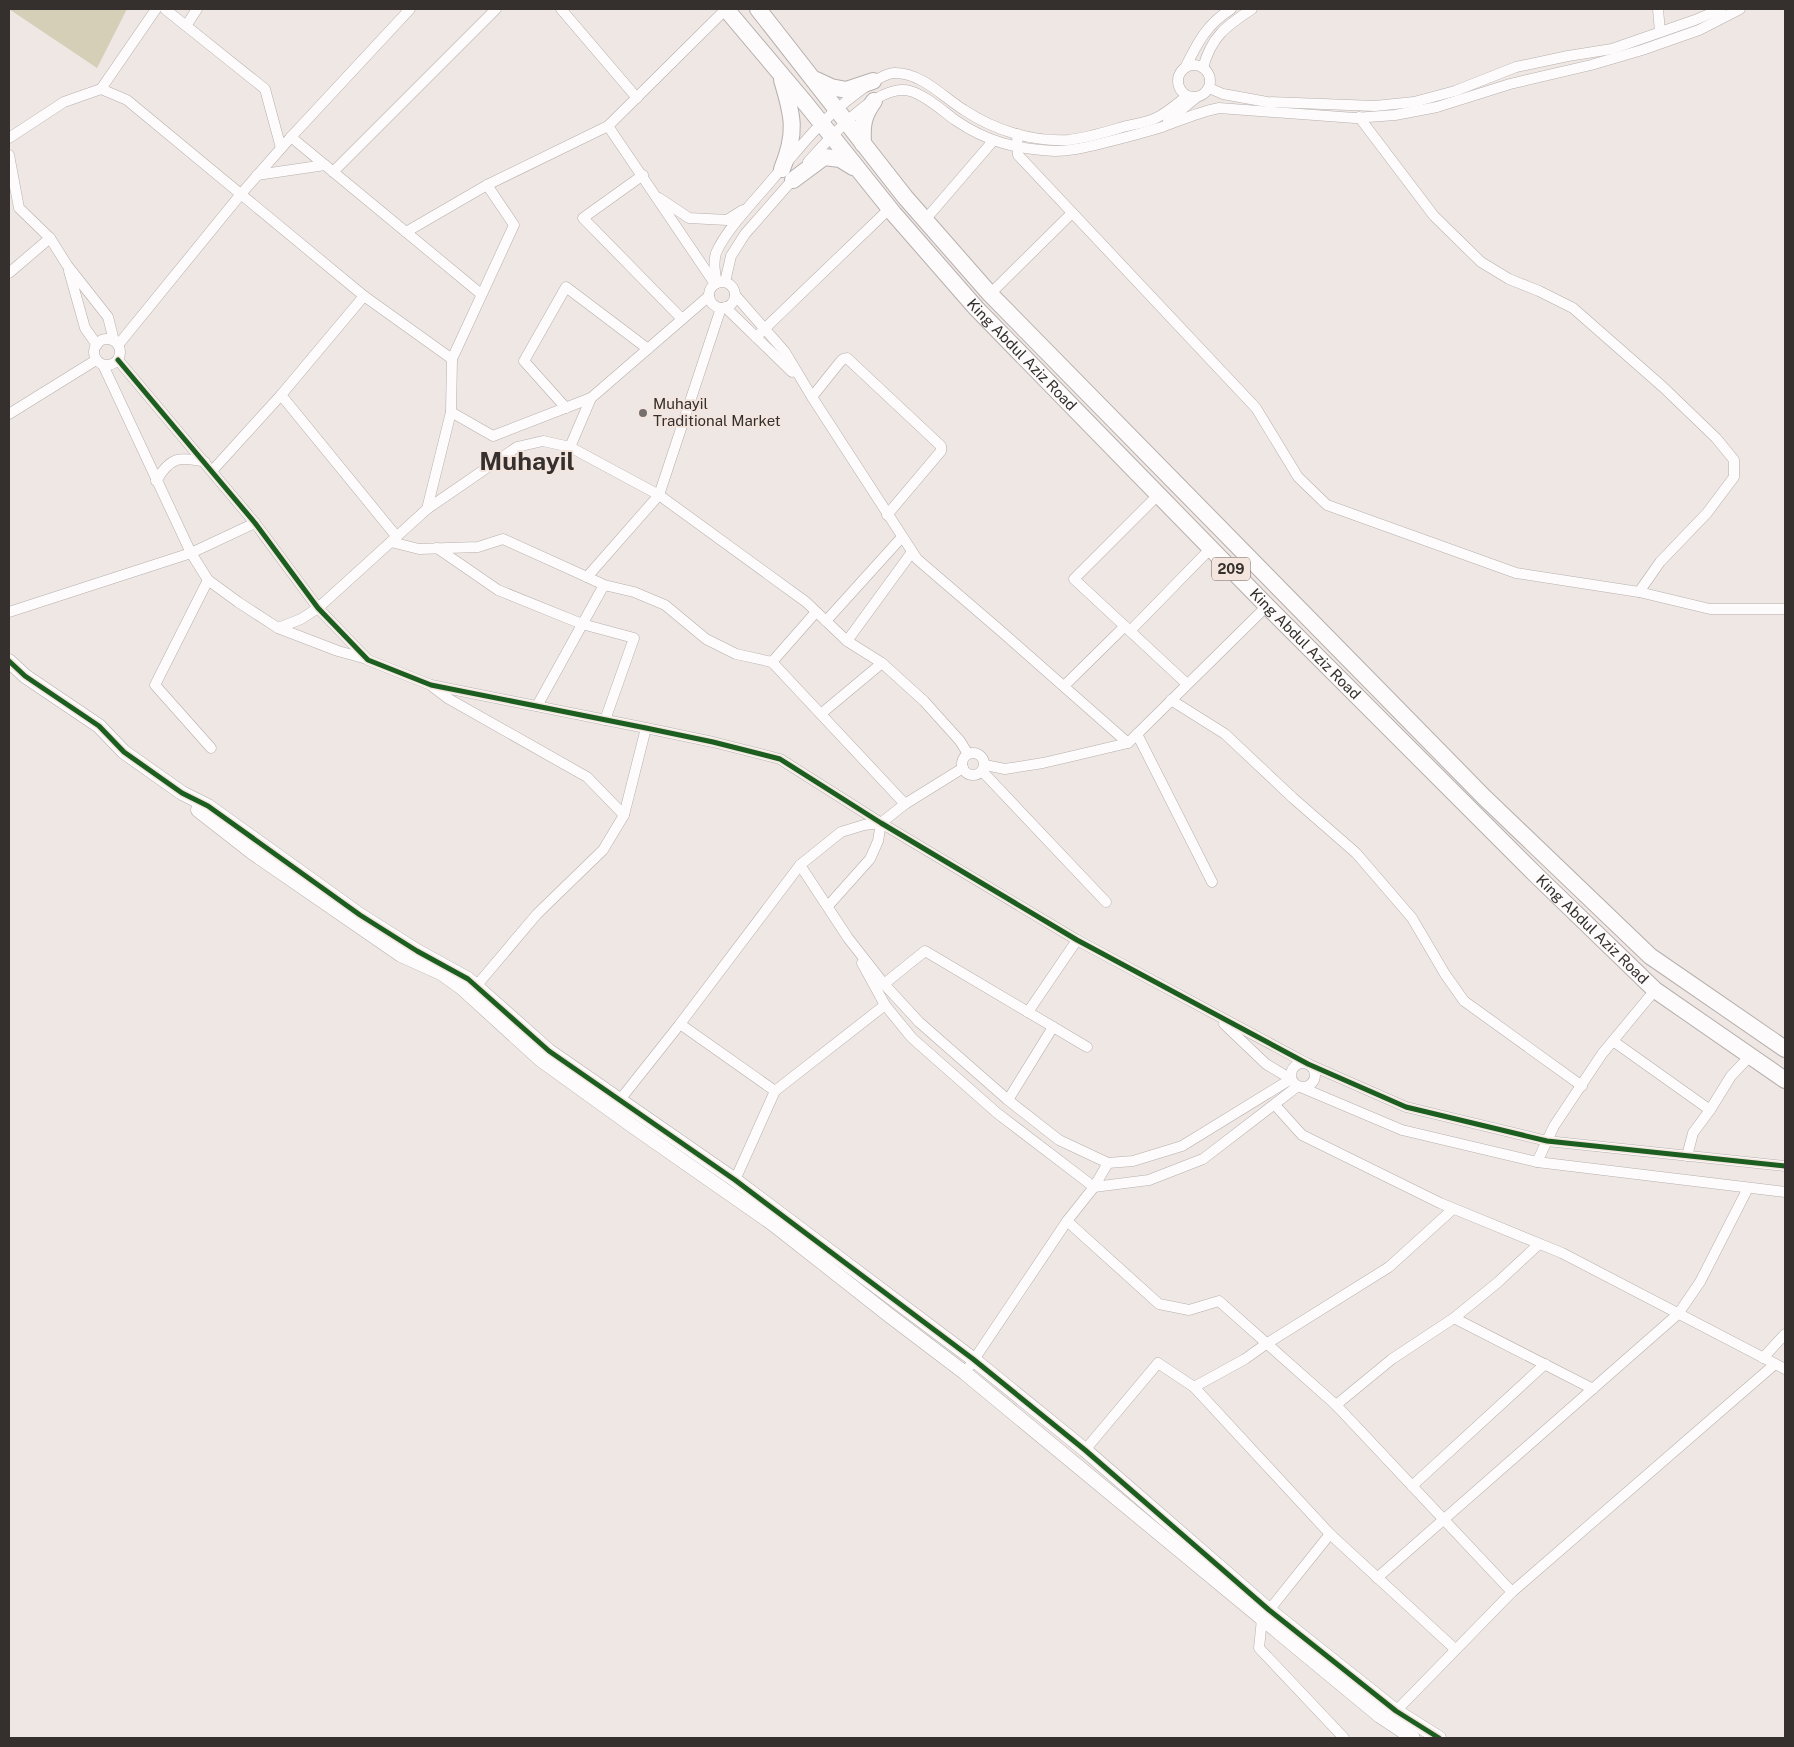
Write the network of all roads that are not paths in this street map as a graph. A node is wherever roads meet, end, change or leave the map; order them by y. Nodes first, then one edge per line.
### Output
1 (156, 9) edge
2 (165, 9) edge
3 (197, 9) edge
4 (410, 9) edge
5 (496, 9) edge
6 (561, 9) edge
7 (726, 9) edge
8 (758, 9) edge
9 (1231, 9) edge
10 (1252, 9) edge
11 (1658, 9) edge
12 (1721, 9) edge
13 (1740, 9) edge
14 (186, 26) junction
15 (1660, 32) junction
16 (1185, 68) junction
17 (1203, 68) junction
18 (780, 73) junction
19 (814, 79) junction
20 (872, 81) junction
21 (1209, 88) junction
22 (100, 89) junction
23 (1192, 97) junction
24 (637, 98) junction
25 (874, 101) junction
26 (842, 116) junction
27 (1359, 117) junction
28 (608, 126) junction
29 (1161, 127) junction
30 (827, 130) junction
31 (1016, 134) junction
32 (291, 137) junction
33 (9, 138) edge
34 (993, 141) junction
35 (862, 144) junction
36 (1017, 146) junction
37 (281, 148) junction
38 (9, 155) edge
39 (325, 165) junction
40 (860, 170) junction
41 (333, 172) junction
42 (787, 174) junction
43 (257, 175) junction
44 (643, 175) junction
45 (487, 185) junction
46 (241, 194) junction
47 (654, 194) junction
48 (749, 207) junction
49 (890, 208) junction
50 (1072, 213) junction
51 (925, 220) junction
52 (406, 232) junction
53 (50, 238) junction
54 (67, 265) junction
55 (9, 273) edge
56 (719, 283) junction
57 (481, 294) junction
58 (990, 294) junction
59 (735, 295) junction
60 (364, 296) junction
61 (709, 296) junction
62 (723, 308) junction
63 (682, 319) junction
64 (764, 329) junction
65 (756, 337) junction
66 (116, 343) junction
67 (96, 344) junction
68 (648, 348) junction
69 (118, 360) junction
70 (452, 360) junction
71 (100, 362) junction
72 (800, 380) junction
73 (281, 395) junction
74 (812, 397) junction
75 (591, 398) junction
76 (566, 408) junction
77 (451, 412) junction
78 (9, 414) edge
79 (570, 447) junction
80 (204, 462) junction
81 (212, 471) junction
82 (156, 480) junction
83 (659, 495) junction
84 (1158, 495) junction
85 (427, 509) junction
86 (887, 515) junction
87 (255, 522) junction
88 (902, 537) junction
89 (394, 539) junction
90 (437, 548) junction
91 (1211, 548) junction
92 (912, 552) junction
93 (191, 553) junction
94 (587, 577) junction
95 (208, 580) junction
96 (604, 585) junction
97 (1639, 592) junction
98 (1267, 606) junction
99 (318, 608) junction
100 (1785, 609) edge
101 (9, 612) edge
102 (816, 612) junction
103 (826, 621) junction
104 (582, 624) junction
105 (278, 628) junction
106 (1127, 628) junction
107 (848, 642) junction
108 (368, 660) junction
109 (9, 661) edge
110 (772, 662) junction
111 (882, 662) junction
112 (1187, 684) junction
113 (431, 685) junction
114 (1064, 686) junction
115 (1171, 700) junction
116 (537, 706) junction
117 (822, 713) junction
118 (605, 720) junction
119 (646, 728) junction
120 (1137, 734) junction
121 (1128, 743) junction
122 (211, 748) dead end
123 (968, 754) junction
124 (963, 768) junction
125 (983, 768) junction
126 (905, 804) junction
127 (624, 815) junction
128 (882, 823) junction
129 (800, 865) junction
130 (1212, 882) dead end
131 (1106, 902) dead end
132 (828, 906) junction
133 (848, 938) junction
134 (1077, 940) junction
135 (884, 984) junction
136 (1655, 990) junction
137 (472, 991) junction
138 (885, 1005) junction
139 (1028, 1012) junction
140 (1214, 1015) junction
141 (680, 1024) junction
142 (1053, 1027) junction
143 (1613, 1041) junction
144 (1781, 1045) edge
145 (1087, 1047) dead end
146 (1750, 1056) junction
147 (1308, 1064) junction
148 (1785, 1080) edge
149 (1295, 1083) junction
150 (1582, 1086) junction
151 (775, 1091) junction
152 (1008, 1100) junction
153 (619, 1101) junction
154 (1275, 1105) junction
155 (1710, 1110) junction
156 (1547, 1141) junction
157 (1687, 1156) junction
158 (1538, 1162) junction
159 (1108, 1163) junction
160 (1785, 1166) edge
161 (735, 1180) junction
162 (1094, 1187) junction
163 (1748, 1188) junction
164 (1785, 1192) edge
165 (1453, 1209) junction
166 (1067, 1221) junction
167 (1540, 1244) junction
168 (1678, 1314) junction
169 (1454, 1318) junction
170 (1785, 1334) edge
171 (1266, 1344) junction
172 (1763, 1358) junction
173 (973, 1359) junction
174 (1546, 1364) junction
175 (1775, 1364) junction
176 (1785, 1369) edge
177 (965, 1373) junction
178 (1194, 1388) junction
179 (1593, 1389) junction
180 (1336, 1405) junction
181 (1085, 1450) junction
182 (1412, 1486) junction
183 (1444, 1520) junction
184 (1330, 1534) junction
185 (1378, 1578) junction
186 (1512, 1592) junction
187 (1265, 1615) junction
188 (1454, 1650) junction
189 (1396, 1711) junction
190 (1344, 1738) edge
191 (1413, 1738) edge
192 (1439, 1738) edge

1 - 22 street
2 - 14 street
3 - 14 street
4 - 32 street
5 - 41 street
6 - 24 street
7 - 18 main road, King Abdul Aziz Road / 209
7 - 24 street
8 - 19 main road, King Abdul Aziz Road / 209
9 - 16 street
10 - 17 street
11 - 15 street
12 - 15 street
13 - 27 street
14 - 37 street
15 - 21 street
16 - 17 street
16 - 23 street
17 - 21 street
18 - 30 main road, King Abdul Aziz Road / 209
18 - 42 main road
19 - 20 main road
19 - 26 main road, King Abdul Aziz Road / 209
20 - 26 street
20 - 31 street
21 - 23 street
22 - 33 street
22 - 46 street
23 - 29 street
23 - 31 street
24 - 28 street
25 - 26 street
25 - 34 street
25 - 35 main road
26 - 30 street
26 - 30 street
26 - 35 main road, King Abdul Aziz Road / 209
27 - 29 street
27 - 97 street
28 - 44 street
28 - 45 street
29 - 36 street
30 - 40 main road, King Abdul Aziz Road / 209
30 - 42 street
30 - 42 street
31 - 36 street
32 - 37 street
32 - 39 street
34 - 36 street
34 - 51 street
35 - 51 main road, King Abdul Aziz Road / 209
36 - 50 street
37 - 43 street
38 - 53 street
39 - 41 street
39 - 43 street
40 - 42 main road
40 - 49 main road, King Abdul Aziz Road / 209
41 - 52 street
42 - 48 street
42 - 56 street
43 - 46 street
44 - 47 street
44 - 63 street
45 - 52 street
45 - 57 street
46 - 60 street
46 - 66 street
47 - 48 street
47 - 56 street
48 - 56 street
49 - 64 street
49 - 84 main road, King Abdul Aziz Road / 209
50 - 58 street
50 - 97 street
51 - 58 main road, King Abdul Aziz Road / 209
52 - 57 street
53 - 54 street
53 - 55 street
54 - 66 street
54 - 67 street
56 - 59 street
56 - 61 street
57 - 70 street
58 - 144 main road, King Abdul Aziz Road / 209
59 - 62 street
59 - 64 street
60 - 70 street
60 - 73 street
61 - 62 street
61 - 63 street
62 - 65 street
62 - 83 street
63 - 68 street
64 - 65 street
64 - 72 street
65 - 72 street
66 - 67 street
66 - 69 street
67 - 71 street
68 - 75 street
68 - 76 street
69 - 71 street
69 - 80 street
70 - 77 street
71 - 78 street
71 - 82 street
72 - 74 street
73 - 81 street
73 - 89 street
74 - 86 street
74 - 86 street
75 - 76 street
75 - 79 street
76 - 77 street
77 - 85 street
79 - 83 street
79 - 85 street
80 - 81 street
80 - 82 street
81 - 87 street
82 - 93 street
83 - 94 street
83 - 102 street
84 - 91 main road, King Abdul Aziz Road / 209
84 - 106 street
85 - 89 street
86 - 88 street
87 - 93 street
87 - 99 street
88 - 92 street
88 - 103 street
89 - 90 street
89 - 99 street
90 - 94 street
90 - 104 street
91 - 98 main road, King Abdul Aziz Road / 209
91 - 106 street
92 - 107 street
92 - 114 street
93 - 95 street
93 - 101 street
94 - 96 street
95 - 105 street
95 - 122 street
96 - 104 street
96 - 110 street
97 - 100 street
98 - 112 street
98 - 136 main road, King Abdul Aziz Road / 209
99 - 105 street
99 - 108 street
102 - 103 street
102 - 110 street
103 - 107 street
104 - 116 street
104 - 118 street
105 - 108 street
106 - 112 street
106 - 114 street
107 - 111 street
108 - 113 street
109 - 137 street
110 - 117 street
111 - 117 street
111 - 123 street
112 - 115 street
113 - 116 street
113 - 127 street
114 - 121 street
115 - 120 street
115 - 150 street
116 - 118 street
117 - 126 street
118 - 119 street
119 - 127 street
119 - 128 street
120 - 121 street
120 - 130 street
121 - 125 street
123 - 124 street
123 - 125 street
124 - 125 street
124 - 126 street
125 - 131 street
126 - 128 street
127 - 137 street
128 - 129 street
128 - 132 street
128 - 134 street
129 - 132 street
129 - 141 street
132 - 133 street
133 - 135 street
133 - 138 street
134 - 139 street
134 - 140 street
135 - 139 street
135 - 152 street
136 - 143 street
136 - 146 main road, King Abdul Aziz Road / 209
137 - 153 street
137 - 177 street
138 - 151 street
138 - 162 street
139 - 142 street
140 - 147 street
140 - 149 street
141 - 151 street
141 - 153 street
142 - 145 street
142 - 152 street
143 - 150 street
143 - 155 street
146 - 148 main road, King Abdul Aziz Road / 209
146 - 155 street
147 - 149 street
147 - 149 street
147 - 156 street
149 - 154 street
149 - 158 street
149 - 159 street
150 - 156 street
151 - 161 street
152 - 159 street
153 - 161 street
154 - 162 street
154 - 165 street
155 - 157 street
156 - 157 street
156 - 158 street
157 - 160 street
158 - 163 street
159 - 162 street
161 - 173 street
162 - 166 street
163 - 164 street
163 - 168 street
165 - 167 street
165 - 171 street
166 - 171 street
166 - 173 street
167 - 168 street
167 - 169 street
168 - 172 street
168 - 179 street
169 - 174 street
169 - 180 street
170 - 172 street
171 - 178 street
171 - 180 street
172 - 175 street
173 - 177 street
173 - 181 street
174 - 179 street
174 - 182 street
175 - 176 street
175 - 186 street
177 - 187 street
178 - 181 street
178 - 184 street
179 - 183 street
180 - 182 street
181 - 187 street
182 - 183 street
183 - 185 street
183 - 186 street
184 - 185 street
184 - 187 street
185 - 188 street
186 - 188 street
187 - 189 street
187 - 190 street
187 - 191 street
188 - 189 street
189 - 192 street

